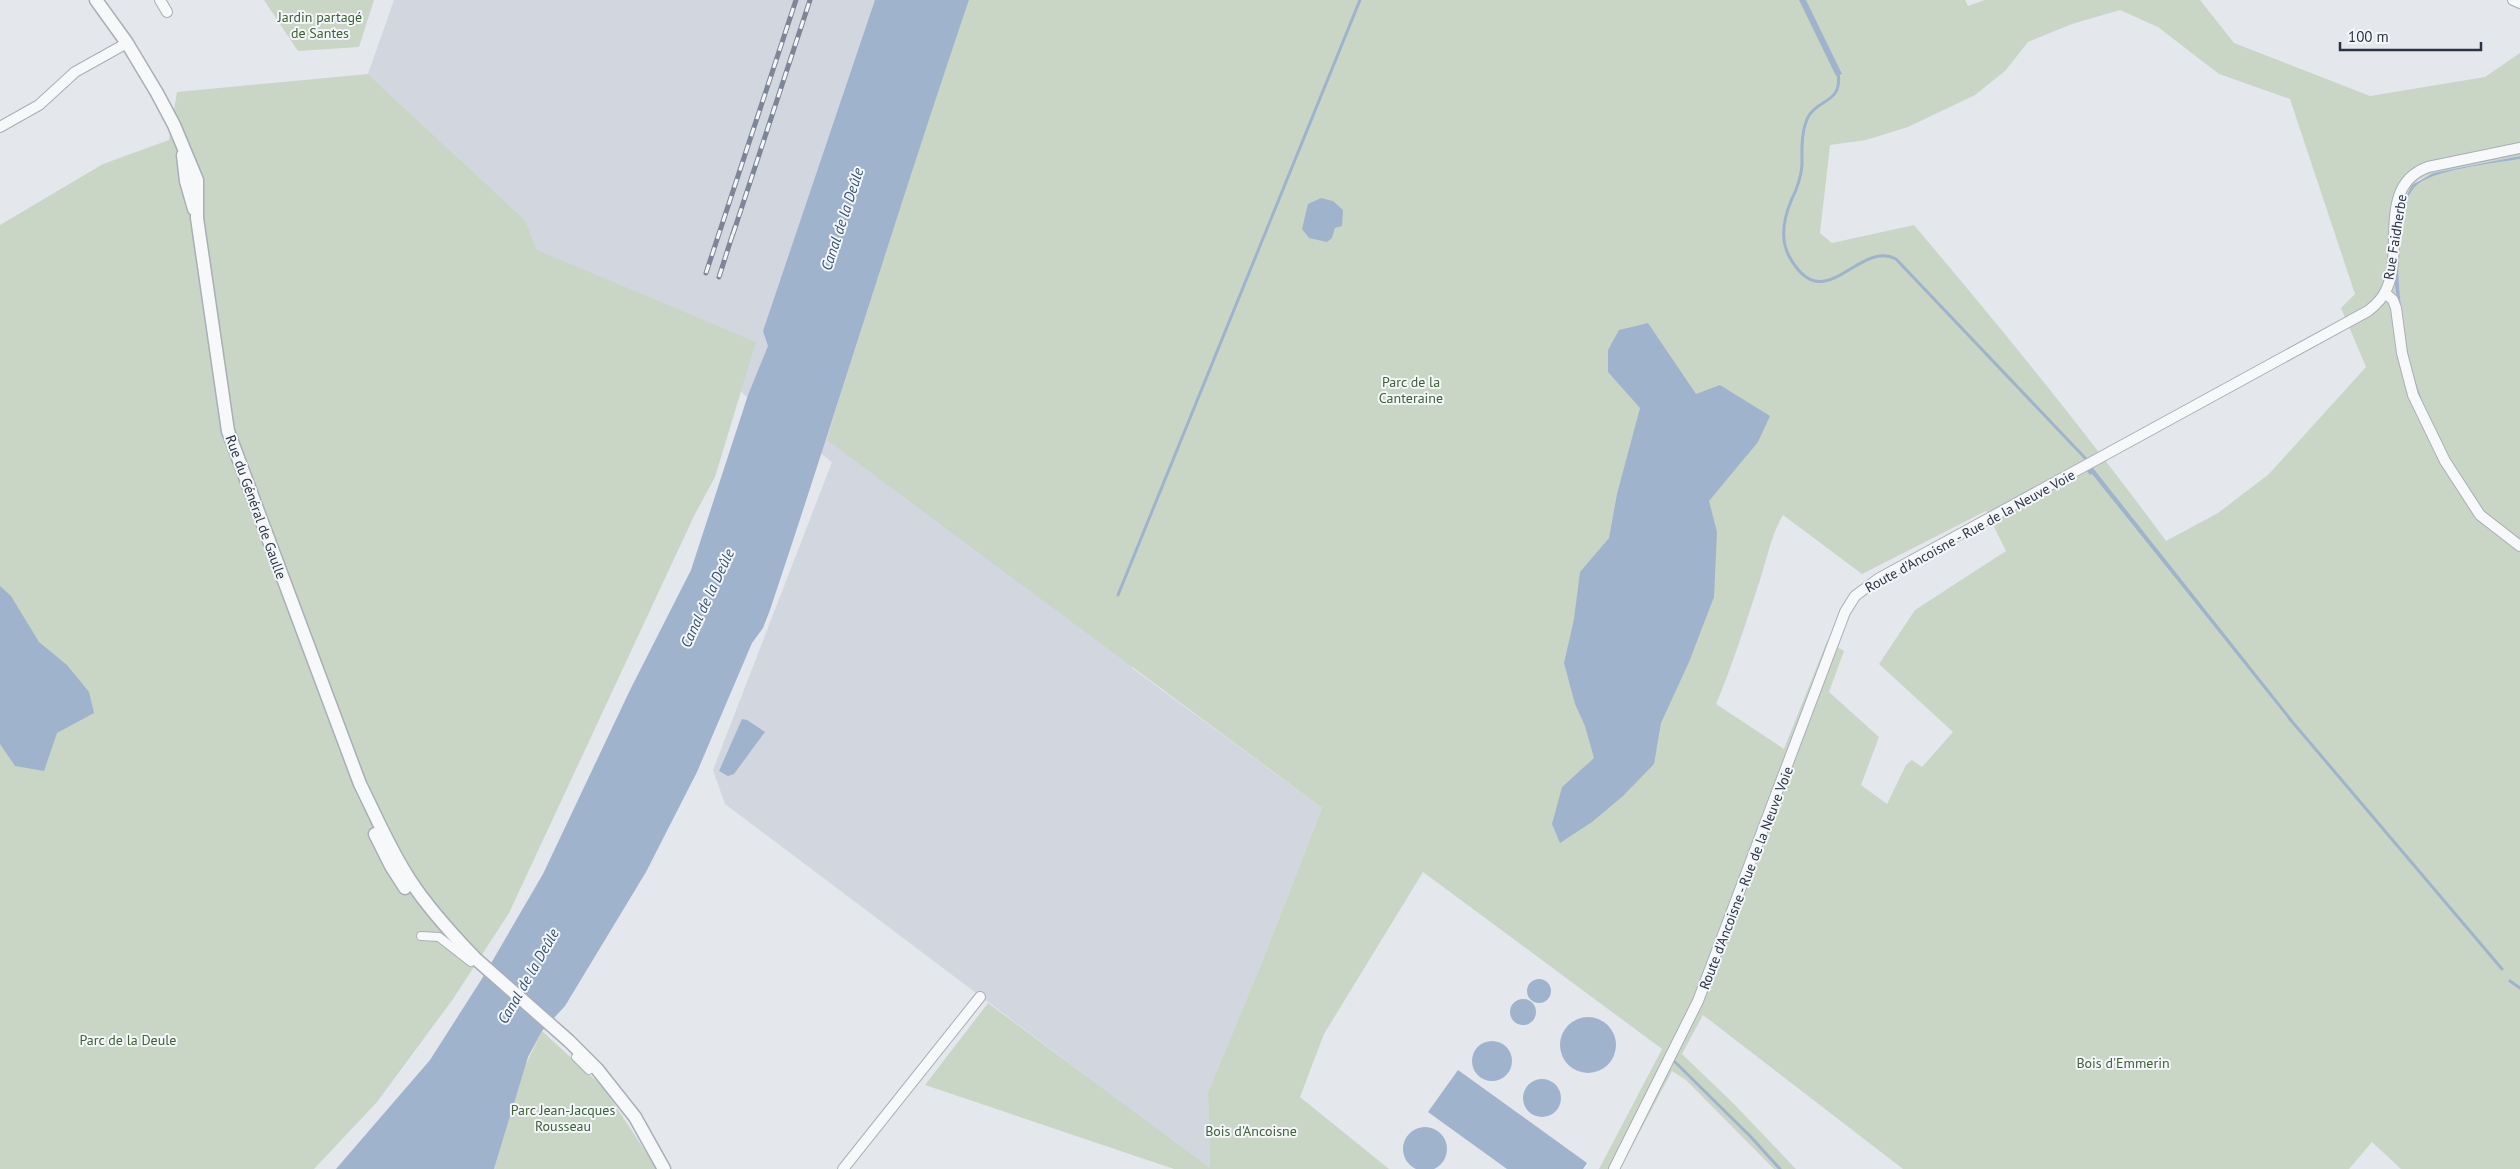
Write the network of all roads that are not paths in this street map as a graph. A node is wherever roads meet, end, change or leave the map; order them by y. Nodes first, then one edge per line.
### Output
1 (96, 0) edge
2 (160, 0) edge
3 (2513, 0) edge
4 (2520, 4) edge
5 (167, 12) dead end
6 (127, 43) junction
7 (0, 127) edge
8 (2520, 148) edge
9 (2385, 293) junction
10 (2520, 546) edge
11 (421, 936) dead end
12 (472, 959) junction
13 (980, 997) dead end
14 (568, 1044) junction
15 (589, 1070) dead end
16 (664, 1169) edge
17 (843, 1169) edge
18 (1614, 1169) edge

1 - 6 street, Rue du Général de Gaulle
2 - 5 street
3 - 4 street
6 - 7 street
6 - 12 street, Rue du Général de Gaulle
8 - 9 street, Rue Faidherbe
9 - 10 street
9 - 18 street, Route d'Ancoisne - Rue de la Neuve Voie
11 - 12 street
12 - 14 street, Rue du Général de Gaulle
13 - 17 street
14 - 15 street
14 - 16 street, Rue du Général de Gaulle

